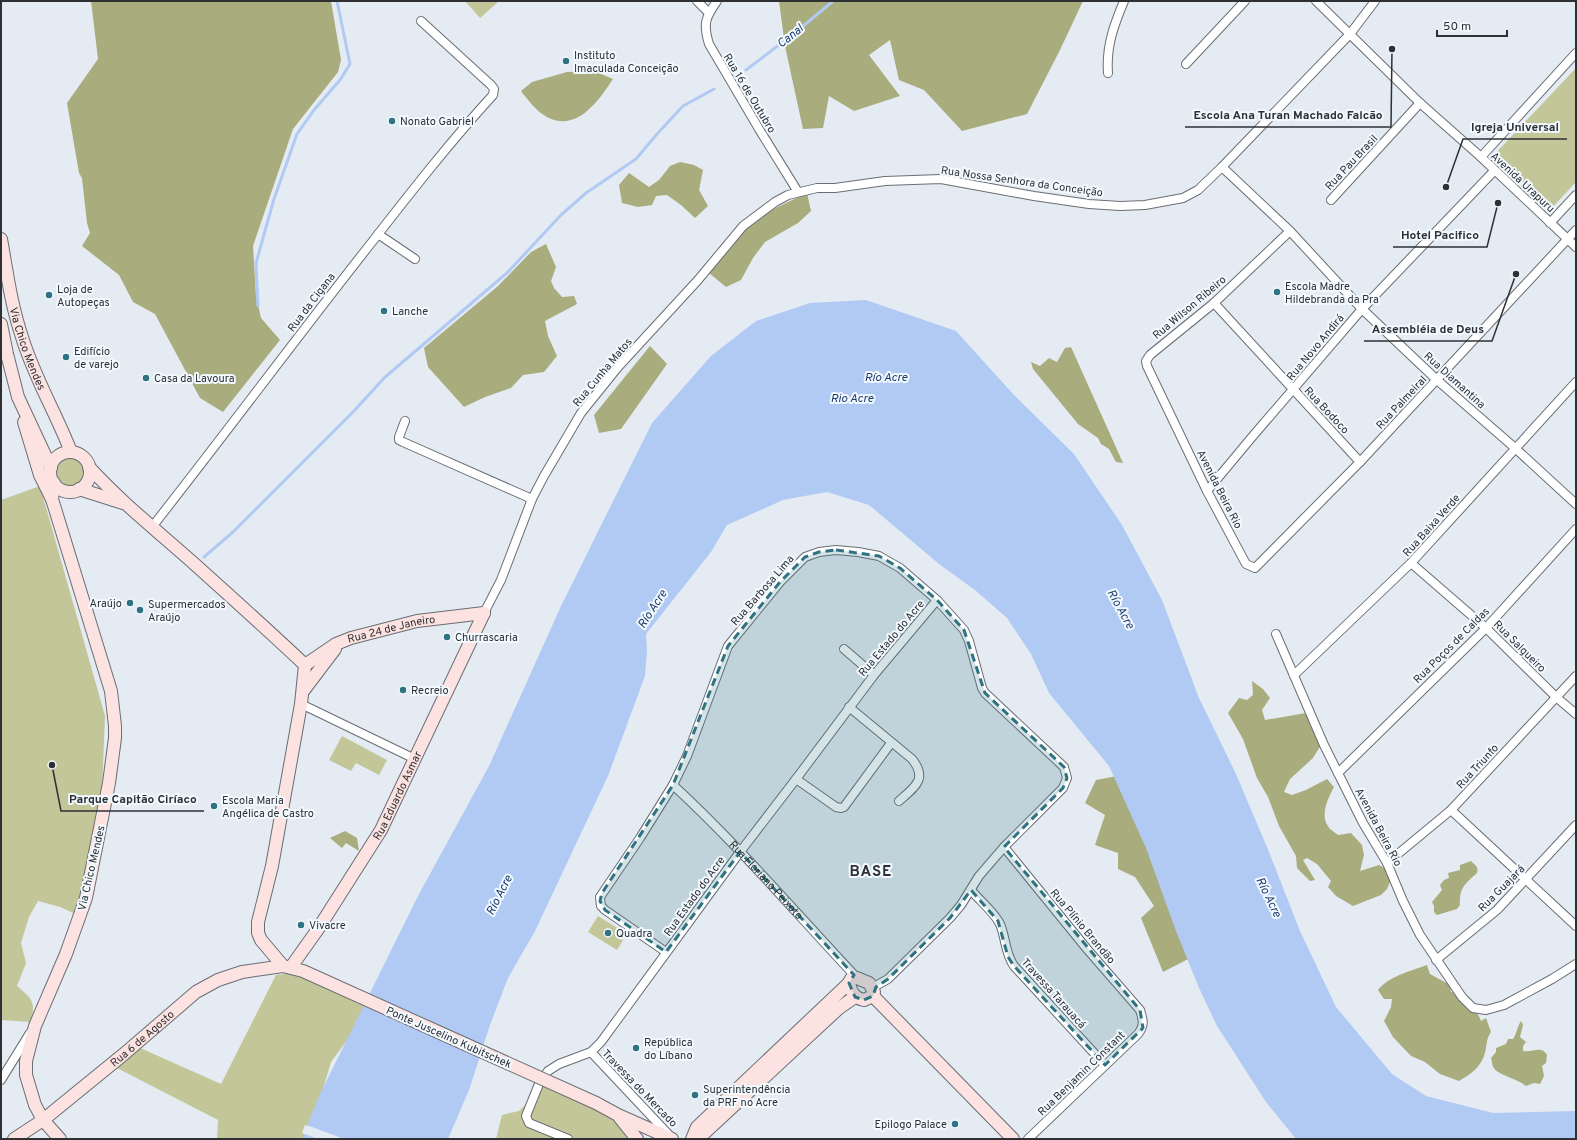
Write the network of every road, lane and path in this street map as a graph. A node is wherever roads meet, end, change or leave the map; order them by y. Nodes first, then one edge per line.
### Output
1 (697, 1) edge
2 (717, 1) edge
3 (1124, 1) edge
4 (1245, 1) edge
5 (1316, 1) edge
6 (1375, 1) edge
7 (709, 13) junction
8 (421, 21) dead end
9 (1350, 34) junction
10 (1576, 53) edge
11 (1186, 64) dead end
12 (1108, 73) dead end
13 (1420, 103) junction
14 (1481, 157) junction
15 (1222, 167) junction
16 (1494, 171) junction
17 (798, 192) junction
18 (1576, 195) edge
19 (1331, 200) dead end
20 (1550, 223) junction
21 (1576, 230) edge
22 (1290, 231) junction
23 (378, 234) junction
24 (1, 239) edge
25 (1568, 239) junction
26 (1576, 247) edge
27 (415, 259) dead end
28 (1214, 303) junction
29 (1362, 309) junction
30 (1, 324) edge
31 (1437, 380) junction
32 (1576, 382) edge
33 (1294, 390) junction
34 (18, 397) junction
35 (1171, 414) joint
36 (405, 421) dead end
37 (1515, 448) junction
38 (71, 452) junction
39 (1360, 462) junction
40 (89, 467) junction
41 (51, 468) junction
42 (54, 483) junction
43 (75, 490) junction
44 (1207, 491) junction
45 (52, 499) junction
46 (532, 499) junction
47 (1576, 504) edge
48 (128, 505) junction
49 (57, 516) junction
50 (152, 527) junction
51 (1576, 529) edge
52 (1411, 563) junction
53 (1255, 568) joint
54 (936, 600) junction
55 (484, 613) junction
56 (1486, 628) junction
57 (1276, 634) dead end
58 (343, 641) junction
59 (844, 649) dead end
60 (305, 665) junction
61 (874, 674) junction
62 (1294, 675) junction
63 (1576, 676) edge
64 (303, 691) junction
65 (1556, 697) junction
66 (301, 704) junction
67 (849, 707) junction
68 (1576, 714) edge
69 (891, 743) junction
70 (415, 759) junction
71 (1338, 772) junction
72 (796, 779) junction
73 (673, 785) junction
74 (899, 801) dead end
75 (1451, 810) junction
76 (1576, 824) edge
77 (1004, 847) junction
78 (740, 852) junction
79 (1387, 863) junction
80 (1526, 880) junction
81 (971, 890) junction
82 (1576, 926) edge
83 (666, 952) junction
84 (1436, 960) junction
85 (1576, 964) edge
86 (292, 968) junction
87 (853, 980) junction
88 (872, 992) junction
89 (855, 997) junction
90 (1143, 1020) joint
91 (35, 1026) junction
92 (591, 1052) junction
93 (1105, 1065) junction
94 (1, 1080) edge
95 (618, 1115) junction
96 (43, 1120) junction
97 (14, 1139) edge
98 (60, 1139) edge
99 (568, 1139) edge
100 (637, 1139) edge
101 (673, 1139) edge
102 (692, 1139) edge
103 (698, 1139) edge
104 (1013, 1139) edge
105 (1028, 1139) edge

1 - 7 street
2 - 7 street, Rua 16 de Outubro
3 - 12 street
4 - 11 street
5 - 9 street, Avenida Urapuru
6 - 9 street, Rua Nossa Senhora da Conceição
7 - 17 street, Rua 16 de Outubro
8 - 23 street, Rua da Cigana
9 - 13 street, Avenida Urapuru
9 - 15 street, Rua Nossa Senhora da Conceição
10 - 14 street
13 - 14 street, Avenida Urapuru
13 - 19 street, Rua Pau Brasil
14 - 16 street, Avenida Urapuru
15 - 17 street, Rua Nossa Senhora da Conceição
15 - 22 street, Rua Diamantina
16 - 20 street, Avenida Urapuru
16 - 29 street, Rua Novo Andirá
17 - 46 street, Rua Cunha Matos
18 - 20 street
20 - 25 street, Avenida Urapuru
21 - 25 street, Rua Palmeiral
22 - 28 street, Rua Wilson Ribeiro
22 - 29 street, Rua Diamantina
23 - 27 street
23 - 50 street, Rua da Cigana
24 - 38 main road, Via Chico Mendes
25 - 26 street, Avenida Urapuru
25 - 31 street, Rua Palmeiral
28 - 33 street, Rua Bodoco
28 - 35 street, Rua Wilson Ribeiro
29 - 31 street, Rua Diamantina
29 - 33 street, Rua Novo Andirá
30 - 34 main road, Via Chico Mendes
31 - 37 street, Rua Diamantina
31 - 39 street, Rua Palmeiral
32 - 37 street, Rua Baixa Verde
33 - 39 street, Rua Bodoco
33 - 44 street, Rua Novo Andirá
34 - 41 main road, Via Chico Mendes
34 - 45 main road
35 - 44 street, Avenida Beira Rio
36 - 46 street
37 - 47 street, Rua Diamantina
37 - 52 street, Rua Baixa Verde
38 - 40 main road
38 - 41 main road
39 - 53 street, Rua Palmeiral
40 - 43 main road
40 - 48 main road
41 - 42 main road
42 - 43 main road
42 - 45 main road, Via Chico Mendes
43 - 48 main road
43 - 49 main road
44 - 53 street, Avenida Beira Rio
45 - 49 main road, Via Chico Mendes
46 - 55 street, Rua Cunha Matos
48 - 50 main road
49 - 91 main road, Via Chico Mendes
50 - 60 main road
51 - 56 street, Rua Poços de Caldas
52 - 56 street, Rua Salgueiro
52 - 62 street, Rua Baixa Verde
54 - 61 street, Rua Estado do Acre
54 - 73 street, Rua Barbosa Lima
54 - 77 street, Rua Barbosa Lima
55 - 58 main road, Rua 24 de Janeiro
55 - 70 main road, Rua Eduardo Asmar
56 - 65 street, Rua Salgueiro
56 - 71 street, Rua Poços de Caldas
57 - 62 street, Avenida Beira Rio
58 - 60 main road, Rua 24 de Janeiro
58 - 64 main road
59 - 61 street
60 - 64 main road
61 - 67 street, Rua Estado do Acre
62 - 71 street, Avenida Beira Rio
63 - 65 street, Rua Triunfo
64 - 66 main road
65 - 68 street, Rua Salgueiro
65 - 75 street, Rua Triunfo
66 - 70 street
66 - 86 main road
67 - 69 street
67 - 72 street, Rua Estado do Acre
69 - 72 street
69 - 74 street
70 - 86 main road, Rua Eduardo Asmar
71 - 79 street, Avenida Beira Rio
72 - 78 street, Rua Estado do Acre
73 - 78 street, Rua Floriano Peixoto
73 - 83 street, Rua Barbosa Lima
75 - 79 street, Rua Triunfo
75 - 80 street
76 - 80 street, Rua Guajará
77 - 81 street
77 - 90 street, Rua Plínio Brandão
78 - 83 street, Rua Estado do Acre
78 - 87 street, Rua Floriano Peixoto
79 - 84 street, Avenida Beira Rio
80 - 82 street
80 - 84 street, Rua Guajará
81 - 88 street
81 - 93 street, Travessa Tarauacá
83 - 92 street, Rua Estado do Acre
84 - 85 street, Avenida Beira Rio
86 - 95 main road, Ponte Juscelino Kubitschek, bridge
86 - 96 main road, Rua 6 de Agosto
87 - 88 main road, Rua Floriano Peixoto
87 - 89 main road, Rua Floriano Peixoto
87 - 102 main road
88 - 89 main road
88 - 104 main road, Rua Floriano Peixoto
89 - 103 main road
90 - 93 street, Rua Benjamin Constant
91 - 94 street
91 - 96 main road, Via Chico Mendes
92 - 99 street, Rua Estado do Acre
92 - 101 street, Travessa do Mercado
93 - 105 street, Rua Benjamin Constant
95 - 100 main road
95 - 101 main road, Ponte Juscelino Kubitschek
96 - 97 main road, Rua 6 de Agosto
96 - 98 main road, Via Chico Mendes

